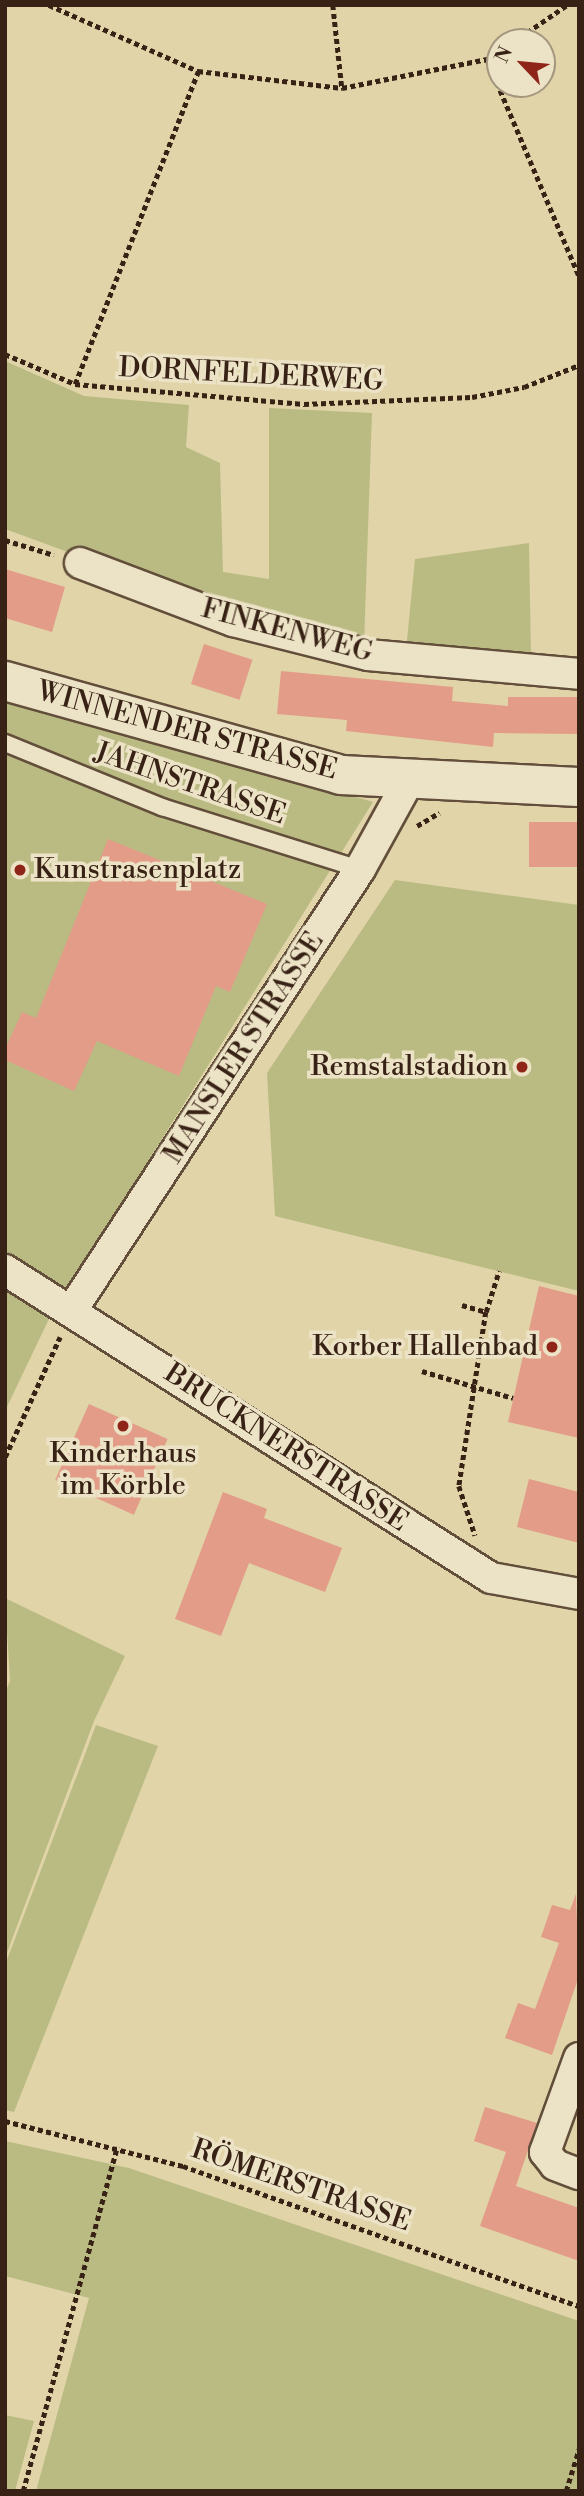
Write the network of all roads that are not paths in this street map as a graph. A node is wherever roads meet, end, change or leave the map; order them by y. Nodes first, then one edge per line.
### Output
1 (80, 563) road end
2 (579, 674) edge
3 (5, 681) edge
4 (5, 743) edge
5 (408, 782) junction
6 (579, 787) edge
7 (360, 869) junction
8 (5, 1270) edge
9 (72, 1310) junction
10 (579, 1594) edge
11 (579, 2058) edge
12 (574, 2092) edge
13 (579, 2174) edge

1 - 2 street, FINKENWEG
3 - 5 street, WINNENDER STRASSE
4 - 7 lane, JAHNSTRASSE
5 - 6 street, WINNENDER STRASSE
5 - 7 street, MANSLER STRASSE
7 - 9 street, MANSLER STRASSE
8 - 9 street, BRUCKNERSTRASSE
9 - 10 street, BRUCKNERSTRASSE
11 - 12 street
12 - 13 street

